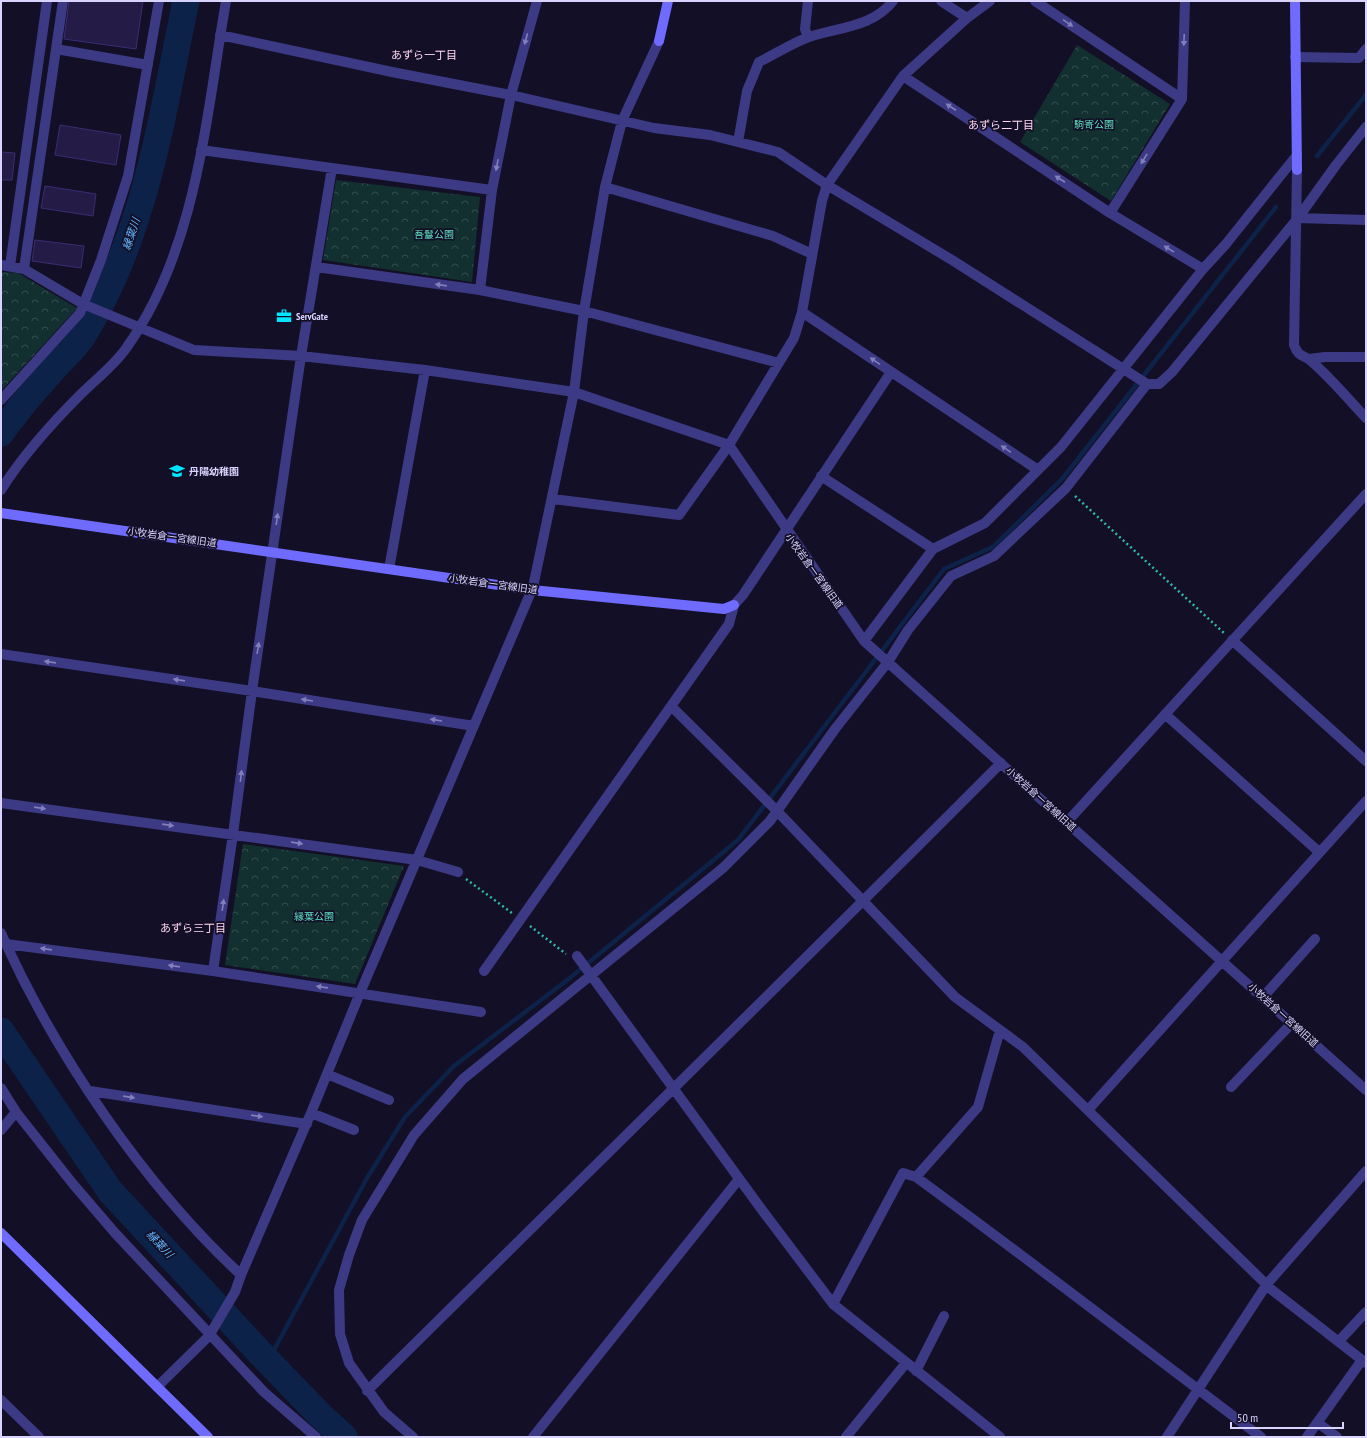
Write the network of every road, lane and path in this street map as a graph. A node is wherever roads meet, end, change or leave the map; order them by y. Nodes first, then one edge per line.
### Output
1 (47, 1) edge
2 (63, 1) edge
3 (159, 1) edge
4 (226, 1) edge
5 (537, 1) edge
6 (668, 1) edge
7 (808, 1) edge
8 (893, 1) edge
9 (941, 1) edge
10 (990, 1) edge
11 (1036, 1) edge
12 (1185, 1) edge
13 (1295, 1) edge
14 (967, 18) junction
15 (220, 35) junction
16 (808, 37) junction
17 (56, 49) junction
18 (1366, 49) edge
19 (1296, 57) junction
20 (148, 65) junction
21 (903, 76) junction
22 (511, 96) junction
23 (1182, 99) junction
24 (622, 121) junction
25 (1366, 127) edge
26 (738, 142) junction
27 (201, 150) junction
28 (1297, 156) junction
29 (332, 168) junction
30 (827, 185) junction
31 (605, 187) junction
32 (492, 190) junction
33 (1110, 213) junction
34 (1298, 218) junction
35 (1366, 220) edge
36 (812, 254) junction
37 (6, 266) edge
38 (316, 267) junction
39 (24, 269) junction
40 (1203, 269) junction
41 (480, 290) junction
42 (87, 305) junction
43 (584, 311) junction
44 (802, 312) junction
45 (141, 328) junction
46 (301, 356) junction
47 (1366, 357) edge
48 (1310, 359) junction
49 (779, 363) junction
50 (425, 370) junction
51 (1127, 371) junction
52 (891, 372) junction
53 (1146, 384) junction
54 (574, 392) junction
55 (1, 400) edge
56 (1366, 418) edge
57 (729, 445) junction
58 (1038, 470) junction
59 (821, 476) junction
60 (1066, 488) junction
61 (1, 490) edge
62 (1366, 494) edge
63 (553, 499) junction
64 (1, 513) edge
65 (786, 530) junction
66 (933, 549) junction
67 (273, 552) junction
68 (389, 569) junction
69 (532, 590) junction
70 (734, 605) junction
71 (1232, 640) junction
72 (868, 644) junction
73 (1, 654) edge
74 (887, 661) junction
75 (252, 691) junction
76 (672, 707) junction
77 (1165, 714) junction
78 (474, 726) junction
79 (1366, 761) edge
80 (1001, 763) junction
81 (1366, 801) edge
82 (1, 802) edge
83 (774, 808) junction
84 (1067, 822) junction
85 (233, 834) junction
86 (1319, 852) junction
87 (417, 860) junction
88 (458, 872) dead end
89 (864, 901) junction
90 (1, 933) edge
91 (1315, 940) dead end
92 (6, 944) junction
93 (578, 957) dead end
94 (1221, 960) junction
95 (484, 971) dead end
96 (213, 972) junction
97 (590, 973) junction
98 (360, 992) junction
99 (1263, 997) junction
100 (481, 1012) dead end
101 (1292, 1022) junction
102 (1000, 1030) junction
103 (327, 1074) junction
104 (1, 1088) edge
105 (672, 1088) junction
106 (1231, 1088) dead end
107 (1366, 1090) edge
108 (90, 1091) junction
109 (389, 1100) dead end
110 (1088, 1110) junction
111 (16, 1112) junction
112 (311, 1113) junction
113 (307, 1124) junction
114 (1, 1130) edge
115 (354, 1130) dead end
116 (1366, 1171) edge
117 (916, 1177) junction
118 (739, 1179) junction
119 (1, 1233) edge
120 (241, 1275) junction
121 (1267, 1284) junction
122 (833, 1304) junction
123 (1366, 1312) edge
124 (944, 1316) dead end
125 (211, 1334) junction
126 (1339, 1341) junction
127 (1364, 1362) edge
128 (906, 1363) junction
129 (916, 1371) junction
130 (157, 1387) junction
131 (1198, 1390) junction
132 (367, 1391) junction
133 (1, 1400) edge
134 (1318, 1423) junction
135 (34, 1436) edge
136 (208, 1437) edge
137 (316, 1437) edge
138 (413, 1437) edge
139 (533, 1437) edge
140 (846, 1437) edge
141 (1000, 1437) edge
142 (1167, 1437) edge
143 (1261, 1437) edge
144 (1307, 1437) edge
145 (1337, 1437) edge

1 - 37 street
2 - 17 street
3 - 20 street
4 - 15 street
5 -> 22 street
6 - 24 street
7 - 16 street
8 - 16 street
9 - 14 street
10 - 14 street
11 -> 23 street
12 -> 23 street
13 - 19 street
14 - 21 street
15 - 22 street
15 - 27 street
16 - 26 street
17 - 20 street
17 - 39 street
18 - 19 street
19 - 28 street
20 - 42 street
21 - 30 street
33 -> 21 street
22 - 24 street
22 -> 32 street
23 -> 33 street
24 - 26 street
24 - 31 street
25 - 34 street
26 - 30 street
27 - 29 street
27 - 45 street
28 - 34 street
28 - 40 street
29 - 32 street
29 - 38 street
30 - 36 street
30 - 51 street
31 - 36 street
31 - 43 street
32 - 41 street
40 -> 33 street
34 - 35 street
34 - 48 street
34 - 53 street
36 - 44 street
37 - 39 street
41 -> 38 street
38 - 46 street
39 - 42 street
40 - 51 street
41 - 43 street
42 - 45 street
42 - 55 street
43 - 49 street
43 - 54 street
44 - 49 street
52 -> 44 street
45 - 46 street
45 - 61 street
46 - 50 street
67 -> 46 street
47 - 48 street
48 - 56 street
49 - 57 street
50 - 54 street
50 - 68 street
51 - 53 street
51 - 58 street
58 -> 52 street
52 - 59 street
53 - 60 street
54 - 57 street
54 - 63 street
57 - 63 street
57 - 65 street
58 - 66 street
59 - 65 street
59 - 66 street
60 - 71 path
60 - 74 street
62 - 71 street
63 - 69 street
64 - 67 street, 小牧岩倉一宮線旧道
65 - 70 street, 小牧岩倉一宮線旧道
65 - 72 street, 小牧岩倉一宮線旧道
66 - 72 street
67 - 68 street, 小牧岩倉一宮線旧道
75 -> 67 street
68 - 69 street, 小牧岩倉一宮線旧道
69 - 70 street, 小牧岩倉一宮線旧道
69 - 78 street
70 - 76 street
71 - 77 street
71 - 79 street
72 - 74 street, 小牧岩倉一宮線旧道
75 -> 73 street
74 - 80 street, 小牧岩倉一宮線旧道
74 - 83 street
78 -> 75 street
85 -> 75 street
76 - 83 street
76 - 95 street
77 - 84 street
77 - 86 street
78 - 87 street
80 - 84 street, 小牧岩倉一宮線旧道
80 - 89 street
81 - 86 street
82 -> 85 street
83 - 89 street
83 - 97 street
84 - 94 street, 小牧岩倉一宮線旧道
85 -> 87 street
96 -> 85 street
86 - 94 street
87 - 88 street
87 - 98 street
89 - 102 street
89 - 105 street
90 - 92 street
91 - 99 street
96 -> 92 street
92 - 108 street
93 - 97 street
94 - 99 street, 小牧岩倉一宮線旧道
94 - 110 street
98 -> 96 street
97 - 105 street
97 - 132 street
98 - 100 street
98 - 103 street
99 - 101 street, 小牧岩倉一宮線旧道
101 - 106 street
101 - 107 street, 小牧岩倉一宮線旧道
102 - 110 street
102 - 117 street
103 - 109 street
103 - 112 street
104 - 111 street
105 - 118 street
105 - 132 street
108 -> 113 street
108 - 120 street
110 - 121 street
111 - 114 street
111 - 125 street
112 - 113 street
112 - 115 street
113 - 120 street
116 - 121 street
117 - 122 street
117 - 131 street
118 - 122 street
118 - 139 street
119 - 130 street
120 - 125 street
121 - 126 street
121 - 131 street
122 - 128 street
123 - 126 street
124 - 129 street
125 - 130 street
125 - 137 street
126 - 127 street
127 - 134 street
128 - 129 street
128 - 140 street
129 - 141 street
130 - 136 street
131 - 142 street
131 - 143 street
132 - 138 street
133 - 135 street
134 - 144 street
134 - 145 street

